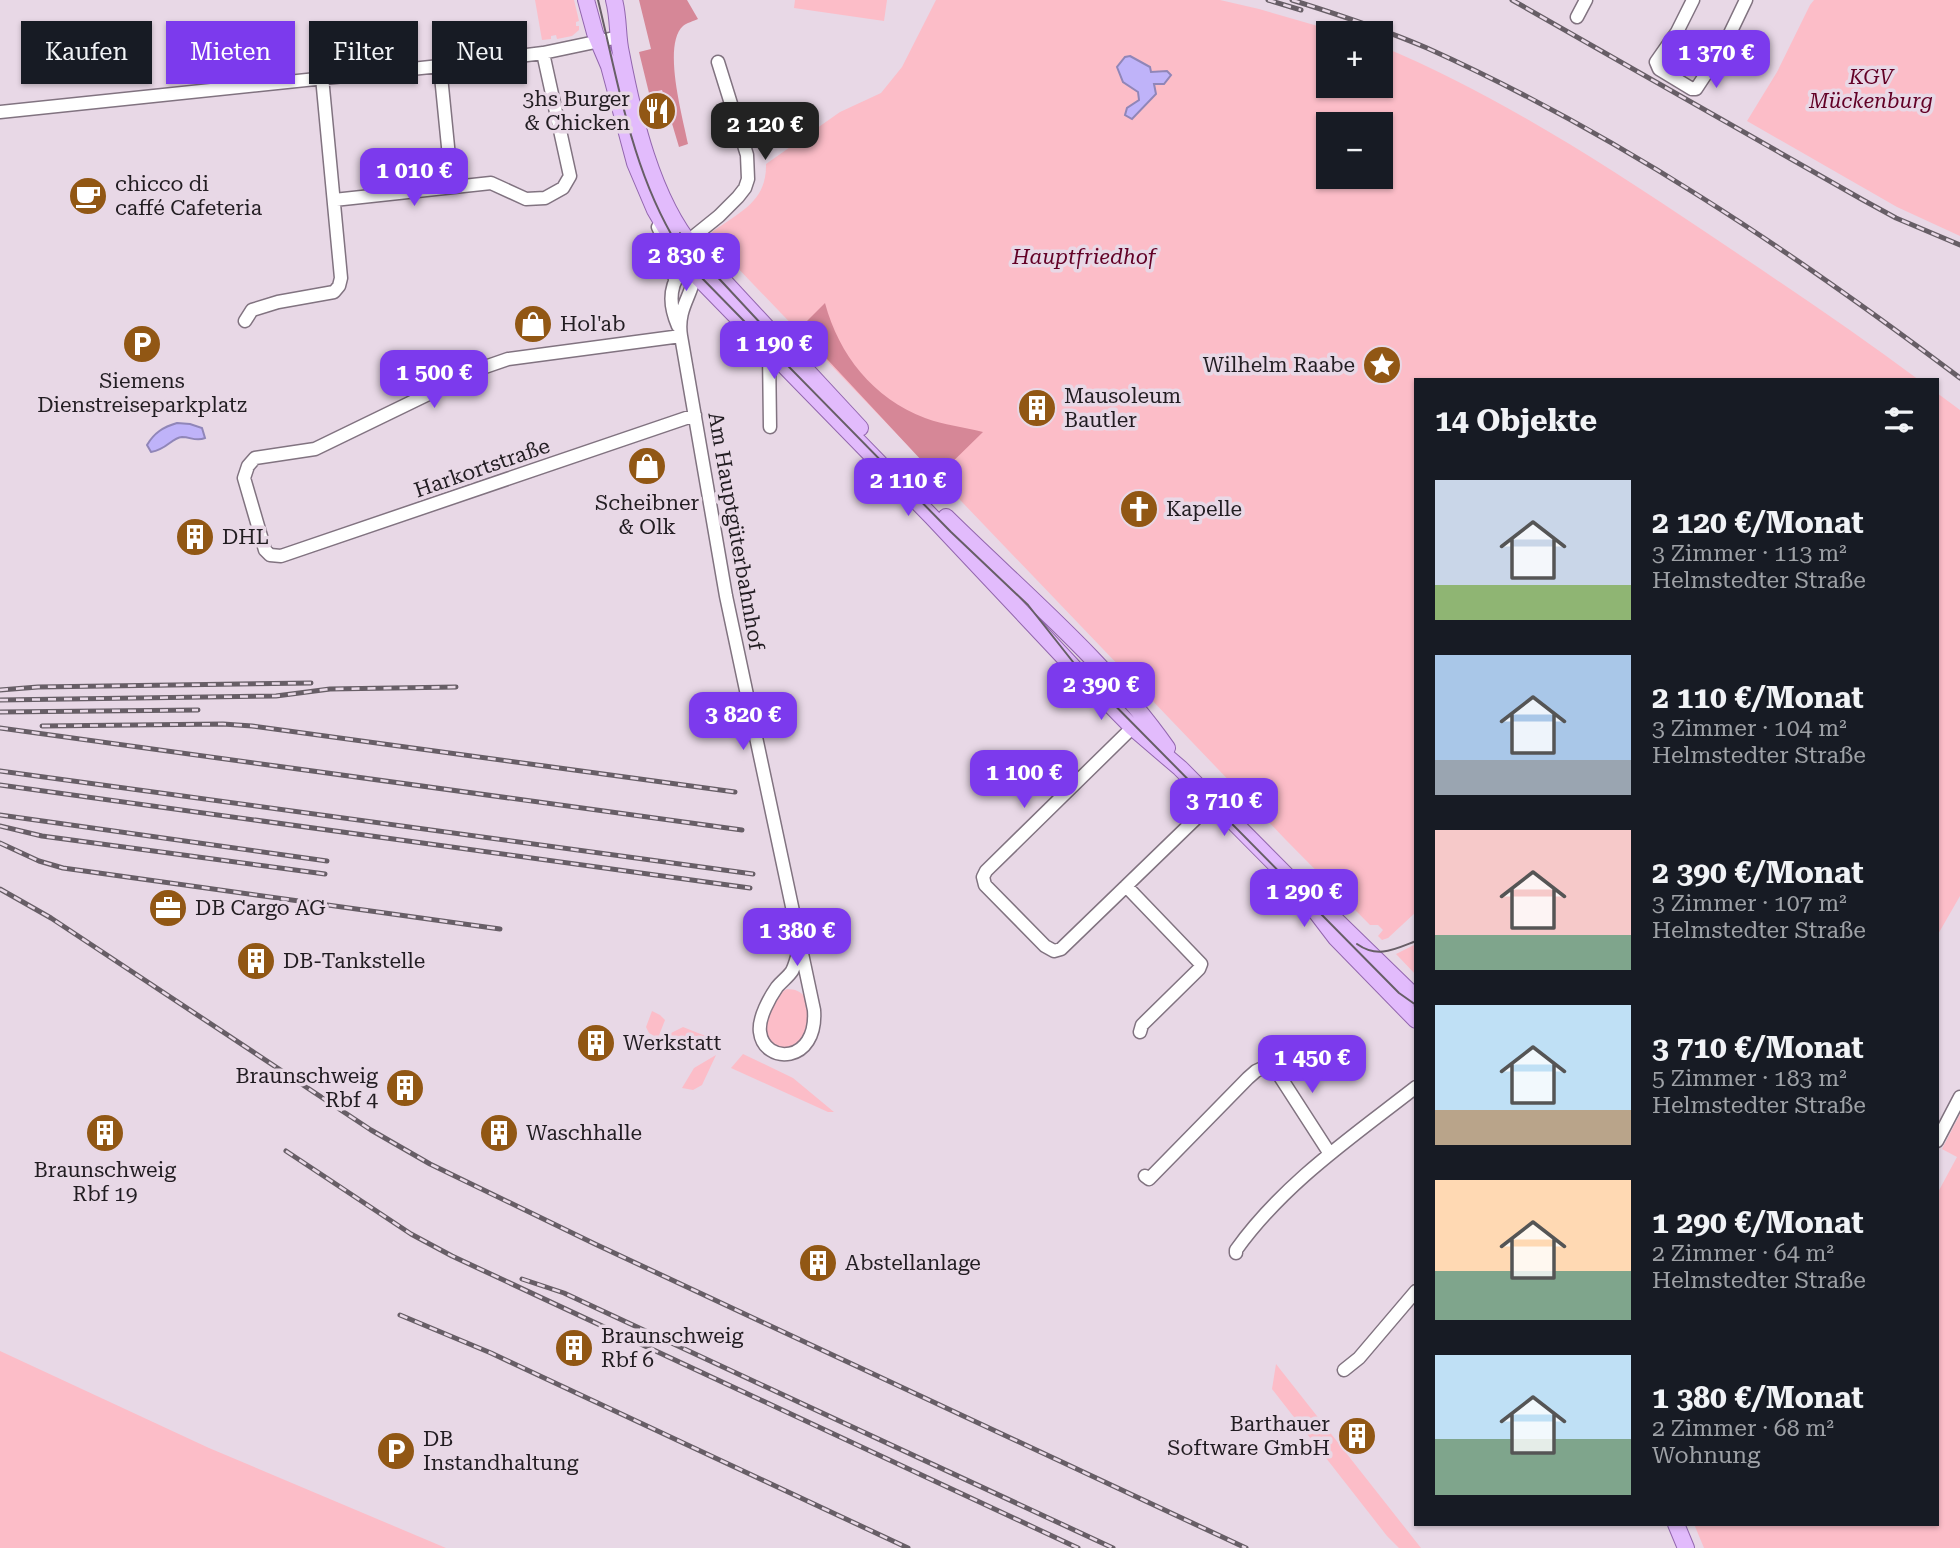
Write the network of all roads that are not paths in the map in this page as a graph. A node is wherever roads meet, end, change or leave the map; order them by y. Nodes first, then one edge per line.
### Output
1 (586, 0) edge
2 (614, 0) edge
3 (1586, 0) edge
4 (1693, 0) edge
5 (1746, 0) edge
6 (1577, 17) dead end
7 (619, 37) junction
8 (599, 42) junction
9 (542, 53) junction
10 (527, 55) edge
11 (718, 62) dead end
12 (309, 78) edge
13 (323, 84) edge
14 (442, 84) edge
15 (0, 112) edge
16 (452, 187) junction
17 (334, 200) junction
18 (657, 214) junction
19 (688, 241) junction
20 (694, 271) junction
21 (675, 283) junction
22 (734, 291) junction
23 (715, 296) junction
24 (686, 300) junction
25 (245, 321) dead end
26 (680, 333) junction
27 (769, 351) junction
28 (695, 415) junction
29 (770, 427) dead end
30 (1066, 632) junction
31 (1052, 645) junction
32 (1138, 722) junction
33 (1214, 801) junction
34 (1294, 883) junction
35 (1126, 886) junction
36 (800, 945) junction
37 (774, 992) junction
38 (1414, 996) edge
39 (812, 1000) junction
40 (1414, 1018) edge
41 (1140, 1032) dead end
42 (1414, 1089) edge
43 (1960, 1097) edge
44 (1939, 1137) edge
45 (1330, 1154) junction
46 (1145, 1177) dead end
47 (1236, 1253) dead end
48 (1414, 1294) edge
49 (1344, 1370) dead end
50 (1677, 1526) edge
51 (1686, 1548) edge

1 - 8 main road
2 - 7 main road
3 - 6 street
4 - 5 street
7 - 8 street
7 - 19 main road
8 - 9 street
8 - 18 main road
9 - 10 street
9 - 16 street
11 - 19 street
12 - 15 street
13 - 17 street
14 - 16 street
16 - 17 street
17 - 25 street
18 - 19 street
18 - 20 main road
18 - 21 street, Am Hauptgüterbahnhof
19 - 20 street
19 - 22 main road
20 - 21 street
20 - 22 street
20 - 23 main road
20 - 24 street, Am Hauptgüterbahnhof
21 - 26 street, Am Hauptgüterbahnhof
22 - 30 main road
23 - 24 street
23 - 27 main road
24 - 26 street, Am Hauptgüterbahnhof
26 - 28 street, Am Hauptgüterbahnhof
26 - 28 street, Harkortstraße
27 - 29 street
27 - 31 main road
28 - 36 street, Am Hauptgüterbahnhof
30 - 31 main road
30 - 32 main road
31 - 32 main road
32 - 33 main road
32 - 35 street
33 - 34 main road
33 - 35 street
34 - 38 main road
34 - 40 main road
35 - 41 street
36 - 37 street, Am Hauptgüterbahnhof
36 - 39 street, Am Hauptgüterbahnhof
37 - 39 street
37 - 39 street, Am Hauptgüterbahnhof
42 - 45 street
43 - 44 street
45 - 46 street
45 - 47 street
48 - 49 street
50 - 51 main road

